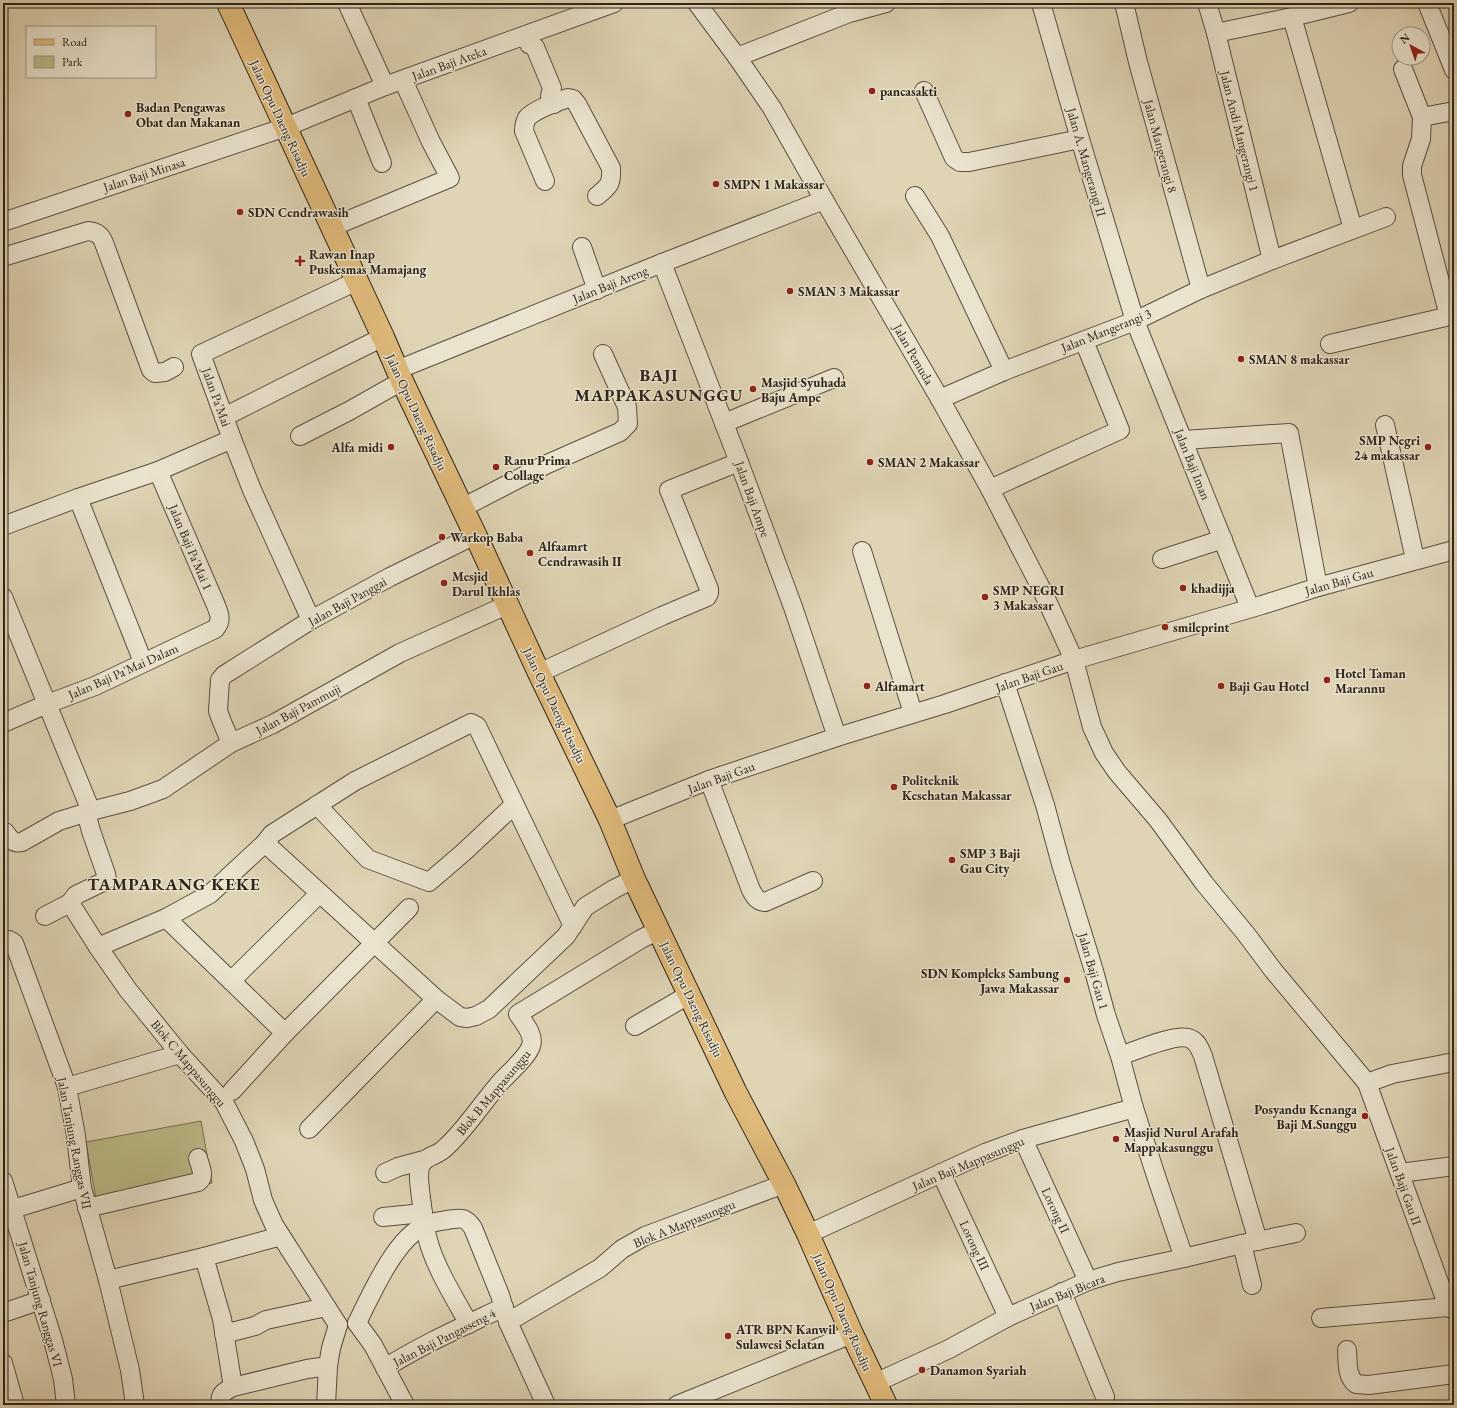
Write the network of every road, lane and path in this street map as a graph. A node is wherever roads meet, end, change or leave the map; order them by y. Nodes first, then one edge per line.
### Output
1 (228, 3) edge
2 (347, 3) edge
3 (614, 3) edge
4 (697, 3) edge
5 (886, 3) edge
6 (1041, 3) edge
7 (1124, 3) edge
8 (1207, 3) edge
9 (1349, 3) edge
10 (1427, 3) edge
11 (1292, 17) junction
12 (1216, 33) junction
13 (527, 40) junction
14 (738, 57) junction
15 (1403, 69) dead end
16 (1454, 70) edge
17 (403, 80) junction
18 (385, 86) junction
19 (924, 91) dead end
20 (356, 98) junction
21 (552, 100) junction
22 (1454, 111) edge
23 (1422, 117) junction
24 (286, 127) junction
25 (1080, 139) junction
26 (382, 163) dead end
27 (544, 181) dead end
28 (598, 196) dead end
29 (915, 196) dead end
30 (824, 200) junction
31 (1386, 217) dead end
32 (3, 222) edge
33 (332, 227) junction
34 (1354, 229) junction
35 (582, 247) dead end
36 (3, 257) edge
37 (1272, 260) junction
38 (662, 263) junction
39 (357, 281) junction
40 (1201, 289) junction
41 (597, 290) junction
42 (1452, 315) edge
43 (1135, 321) junction
44 (383, 337) junction
45 (1084, 341) junction
46 (1330, 344) dead end
47 (603, 354) dead end
48 (174, 367) dead end
49 (1004, 371) junction
50 (399, 376) junction
51 (834, 378) dead end
52 (940, 399) junction
53 (224, 416) junction
54 (724, 424) junction
55 (1385, 425) dead end
56 (300, 436) dead end
57 (232, 439) junction
58 (1184, 440) junction
59 (739, 462) junction
60 (158, 471) junction
61 (990, 489) junction
62 (78, 498) junction
63 (462, 508) junction
64 (3, 526) edge
65 (475, 535) junction
66 (1223, 539) junction
67 (1454, 550) edge
68 (862, 551) dead end
69 (1162, 559) dead end
70 (1415, 560) junction
71 (1318, 587) junction
72 (3, 597) edge
73 (507, 605) junction
74 (1250, 608) junction
75 (311, 620) junction
76 (219, 625) joint
77 (1074, 660) junction
78 (143, 662) junction
79 (539, 673) junction
80 (1005, 683) junction
81 (47, 704) junction
82 (913, 713) junction
83 (3, 723) edge
84 (837, 737) junction
85 (231, 743) junction
86 (709, 780) junction
87 (317, 805) junction
88 (514, 805) junction
89 (88, 811) junction
90 (610, 820) junction
91 (5, 832) dead end
92 (265, 843) junction
93 (634, 879) junction
94 (813, 881) dead end
95 (320, 893) junction
96 (70, 903) junction
97 (409, 908) dead end
98 (45, 916) dead end
99 (166, 918) junction
100 (573, 926) junction
101 (659, 930) junction
102 (3, 940) edge
103 (374, 942) junction
104 (98, 947) junction
105 (231, 981) junction
106 (690, 994) junction
107 (436, 998) junction
108 (635, 1026) dead end
109 (285, 1033) junction
110 (180, 1054) junction
111 (1120, 1056) junction
112 (1454, 1062) edge
113 (1367, 1083) junction
114 (67, 1086) junction
115 (232, 1091) dead end
116 (1134, 1108) junction
117 (309, 1129) dead end
118 (1023, 1139) junction
119 (198, 1158) dead end
120 (424, 1160) junction
121 (1454, 1166) edge
122 (385, 1173) dead end
123 (941, 1173) junction
124 (1400, 1173) junction
125 (3, 1180) edge
126 (784, 1184) junction
127 (82, 1188) junction
128 (87, 1208) junction
129 (8, 1210) edge
130 (383, 1217) dead end
131 (424, 1219) junction
132 (808, 1234) junction
133 (1296, 1234) dead end
134 (281, 1236) junction
135 (1250, 1242) junction
136 (204, 1257) junction
137 (1184, 1258) junction
138 (108, 1280) junction
139 (1088, 1280) junction
140 (1252, 1285) dead end
141 (1062, 1292) junction
142 (41, 1300) junction
143 (326, 1307) junction
144 (1451, 1309) edge
145 (3, 1312) edge
146 (506, 1314) junction
147 (1008, 1317) junction
148 (1321, 1318) dead end
149 (357, 1323) junction
150 (468, 1324) junction
151 (338, 1325) junction
152 (224, 1334) junction
153 (852, 1334) junction
154 (1347, 1350) dead end
155 (3, 1362) edge
156 (328, 1366) junction
157 (385, 1368) junction
158 (1454, 1374) edge
159 (875, 1383) junction
160 (233, 1387) junction
161 (1105, 1397) dead end
162 (14, 1405) edge
163 (66, 1405) edge
164 (136, 1405) edge
165 (221, 1405) edge
166 (326, 1405) edge
167 (405, 1405) edge
168 (546, 1405) edge
169 (677, 1405) edge
170 (886, 1405) edge

1 - 24 main road, Jalan Opu Daeng Risadju
2 - 18 street
3 - 13 street, Jalan Baji Ateka
4 - 14 street, Jalan Pemuda
5 - 14 street
6 - 25 street, Jalan A. Mangerangi II
7 - 40 street, Jalan Mangerangi 8
8 - 12 street, Jalan Andi Mangerangi 1
9 - 11 street
10 - 16 street
11 - 12 street
11 - 34 street
12 - 37 street, Jalan Andi Mangerangi 1
13 - 17 street, Jalan Baji Ateka
13 - 21 street
14 - 30 street, Jalan Pemuda
15 - 23 street
17 - 18 street, Jalan Baji Ateka
17 - 33 street
18 - 20 street, Jalan Baji Ateka
19 - 25 street
20 - 24 street, Jalan Baji Ateka
20 - 26 street
21 - 27 street
21 - 28 street
22 - 23 street
23 - 42 street
24 - 32 street, Jalan Baji Minasa
24 - 33 main road, Jalan Opu Daeng Risadju
25 - 43 street, Jalan A. Mangerangi II
29 - 49 street
30 - 38 street, Jalan Baji Areng
30 - 52 street, Jalan Pemuda
31 - 34 street, Jalan Mangerangi 3
33 - 39 main road, Jalan Opu Daeng Risadju
34 - 37 street, Jalan Mangerangi 3
35 - 41 street
36 - 48 street
37 - 40 street, Jalan Mangerangi 3
38 - 41 street, Jalan Baji Areng
38 - 54 street, Jalan Baji Ampe
39 - 44 main road, Jalan Opu Daeng Risadju
39 - 53 street, Jalan Pa'Mai
40 - 43 street, Jalan Mangerangi 3
41 - 50 street, Jalan Baji Areng
42 - 46 street
43 - 45 street, Jalan Mangerangi 3
43 - 58 street, Jalan Baji Iman
44 - 50 main road, Jalan Opu Daeng Risadju
44 - 53 street
45 - 49 street, Jalan Mangerangi 3
45 - 61 street
47 - 63 street
49 - 52 street, Jalan Mangerangi 3
50 - 56 street, Jalan Baji Areng
50 - 63 main road, Jalan Opu Daeng Risadju
51 - 54 street
52 - 61 street, Jalan Pemuda
53 - 57 street, Jalan Pa'Mai
54 - 59 street, Jalan Baji Ampe
55 - 70 street
57 - 60 street, Jalan Pa'Mai
57 - 75 street
58 - 66 street, Jalan Baji Iman
58 - 71 street
59 - 79 street
59 - 84 street, Jalan Baji Ampe
60 - 62 street, Jalan Pa'Mai
60 - 76 street, Jalan Baji Pa'Mai 1
61 - 77 street, Jalan Pemuda
62 - 64 street, Jalan Pa'Mai
62 - 78 street
63 - 65 main road, Jalan Opu Daeng Risadju
65 - 73 main road, Jalan Opu Daeng Risadju
65 - 75 street, Jalan Baji Panggai
66 - 69 street
66 - 74 street, Jalan Baji Iman
67 - 70 street, Jalan Baji Gau
68 - 82 street
70 - 71 street, Jalan Baji Gau
71 - 74 street, Jalan Baji Gau
72 - 81 street
73 - 79 main road, Jalan Opu Daeng Risadju
73 - 85 street, Jalan Baji Pammuji
74 - 77 street, Jalan Baji Gau
75 - 85 street, Jalan Baji Panggai
76 - 78 street, Jalan Baji Pa'Mai Dalam
77 - 80 street, Jalan Baji Gau
77 - 113 street, Jalan Baji Gau II
78 - 81 street, Jalan Baji Pa'Mai Dalam
79 - 90 main road, Jalan Opu Daeng Risadju
80 - 82 street, Jalan Baji Gau
80 - 111 street, Jalan Baji Gau 1
81 - 83 street, Jalan Baji Pa'Mai Dalam
81 - 89 street
82 - 84 street, Jalan Baji Gau
84 - 86 street, Jalan Baji Gau
85 - 89 street, Jalan Baji Pammuji
86 - 90 street, Jalan Baji Gau
86 - 94 street
87 - 88 street
87 - 88 street
87 - 92 street
88 - 100 street
89 - 91 street, Jalan Baji Pammuji
89 - 96 street
90 - 93 main road, Jalan Opu Daeng Risadju
92 - 95 street
92 - 99 street
93 - 100 street
93 - 101 main road, Jalan Opu Daeng Risadju
95 - 103 street
95 - 105 street
96 - 98 street
96 - 104 street, Blok C Mappasunggu
97 - 103 street
99 - 104 street
99 - 105 street
100 - 107 street
101 - 106 main road, Jalan Opu Daeng Risadju
101 - 120 street, Blok B Mappasunggu
102 - 114 street, Jalan Tanjung Ranggas VII
103 - 107 street
103 - 109 street
104 - 110 street, Blok C Mappasunggu
105 - 109 street
106 - 108 street
106 - 126 main road, Jalan Opu Daeng Risadju
107 - 117 street
109 - 115 street
110 - 114 street
110 - 134 street, Blok C Mappasunggu
111 - 116 street, Jalan Baji Gau 1
111 - 135 street
112 - 113 street
113 - 124 street, Jalan Baji Gau II
114 - 127 street, Jalan Tanjung Ranggas VII
116 - 118 street, Jalan Baji Mappasunggu
116 - 137 street, Jalan Baji Gau 1
118 - 123 street, Jalan Baji Mappasunggu
118 - 139 street, Lorong II
119 - 128 street
120 - 122 street, Blok B Mappasunggu
120 - 131 street
121 - 124 street
123 - 132 street, Jalan Baji Mappasunggu
123 - 147 street, Lorong III
124 - 144 street, Jalan Baji Gau II
125 - 129 street, Jalan Tanjung Ranggas VI
126 - 132 main road, Jalan Opu Daeng Risadju
126 - 146 street, Blok A Mappasunggu
127 - 128 street, Jalan Tanjung Ranggas VII
127 - 129 street
128 - 138 street, Jalan Tanjung Ranggas VII
129 - 142 street, Jalan Tanjung Ranggas VI
130 - 131 street
131 - 146 street
131 - 149 street
131 - 150 street
132 - 153 main road, Jalan Opu Daeng Risadju
133 - 135 street, Jalan Baji Bicara
134 - 136 street
134 - 143 street, Blok C Mappasunggu
135 - 137 street, Jalan Baji Bicara
135 - 140 street
136 - 138 street
136 - 152 street
137 - 139 street, Jalan Baji Bicara
138 - 164 street, Jalan Tanjung Ranggas VII
139 - 141 street, Jalan Baji Bicara
141 - 147 street, Jalan Baji Bicara
141 - 161 street
142 - 145 street
142 - 163 street, Jalan Tanjung Ranggas VI
143 - 151 street, Blok C Mappasunggu
143 - 152 street
144 - 148 street
146 - 150 street, Jalan Baji Pangasseng 4
146 - 168 street
147 - 159 street, Jalan Baji Bicara
149 - 151 street
149 - 157 street
150 - 157 street, Jalan Baji Pangasseng 4
151 - 156 street
152 - 160 street
153 - 159 main road, Jalan Opu Daeng Risadju
153 - 169 street
154 - 158 street
155 - 162 street
156 - 160 street
156 - 166 street
157 - 167 street
159 - 170 main road, Jalan Opu Daeng Risadju
160 - 165 street

